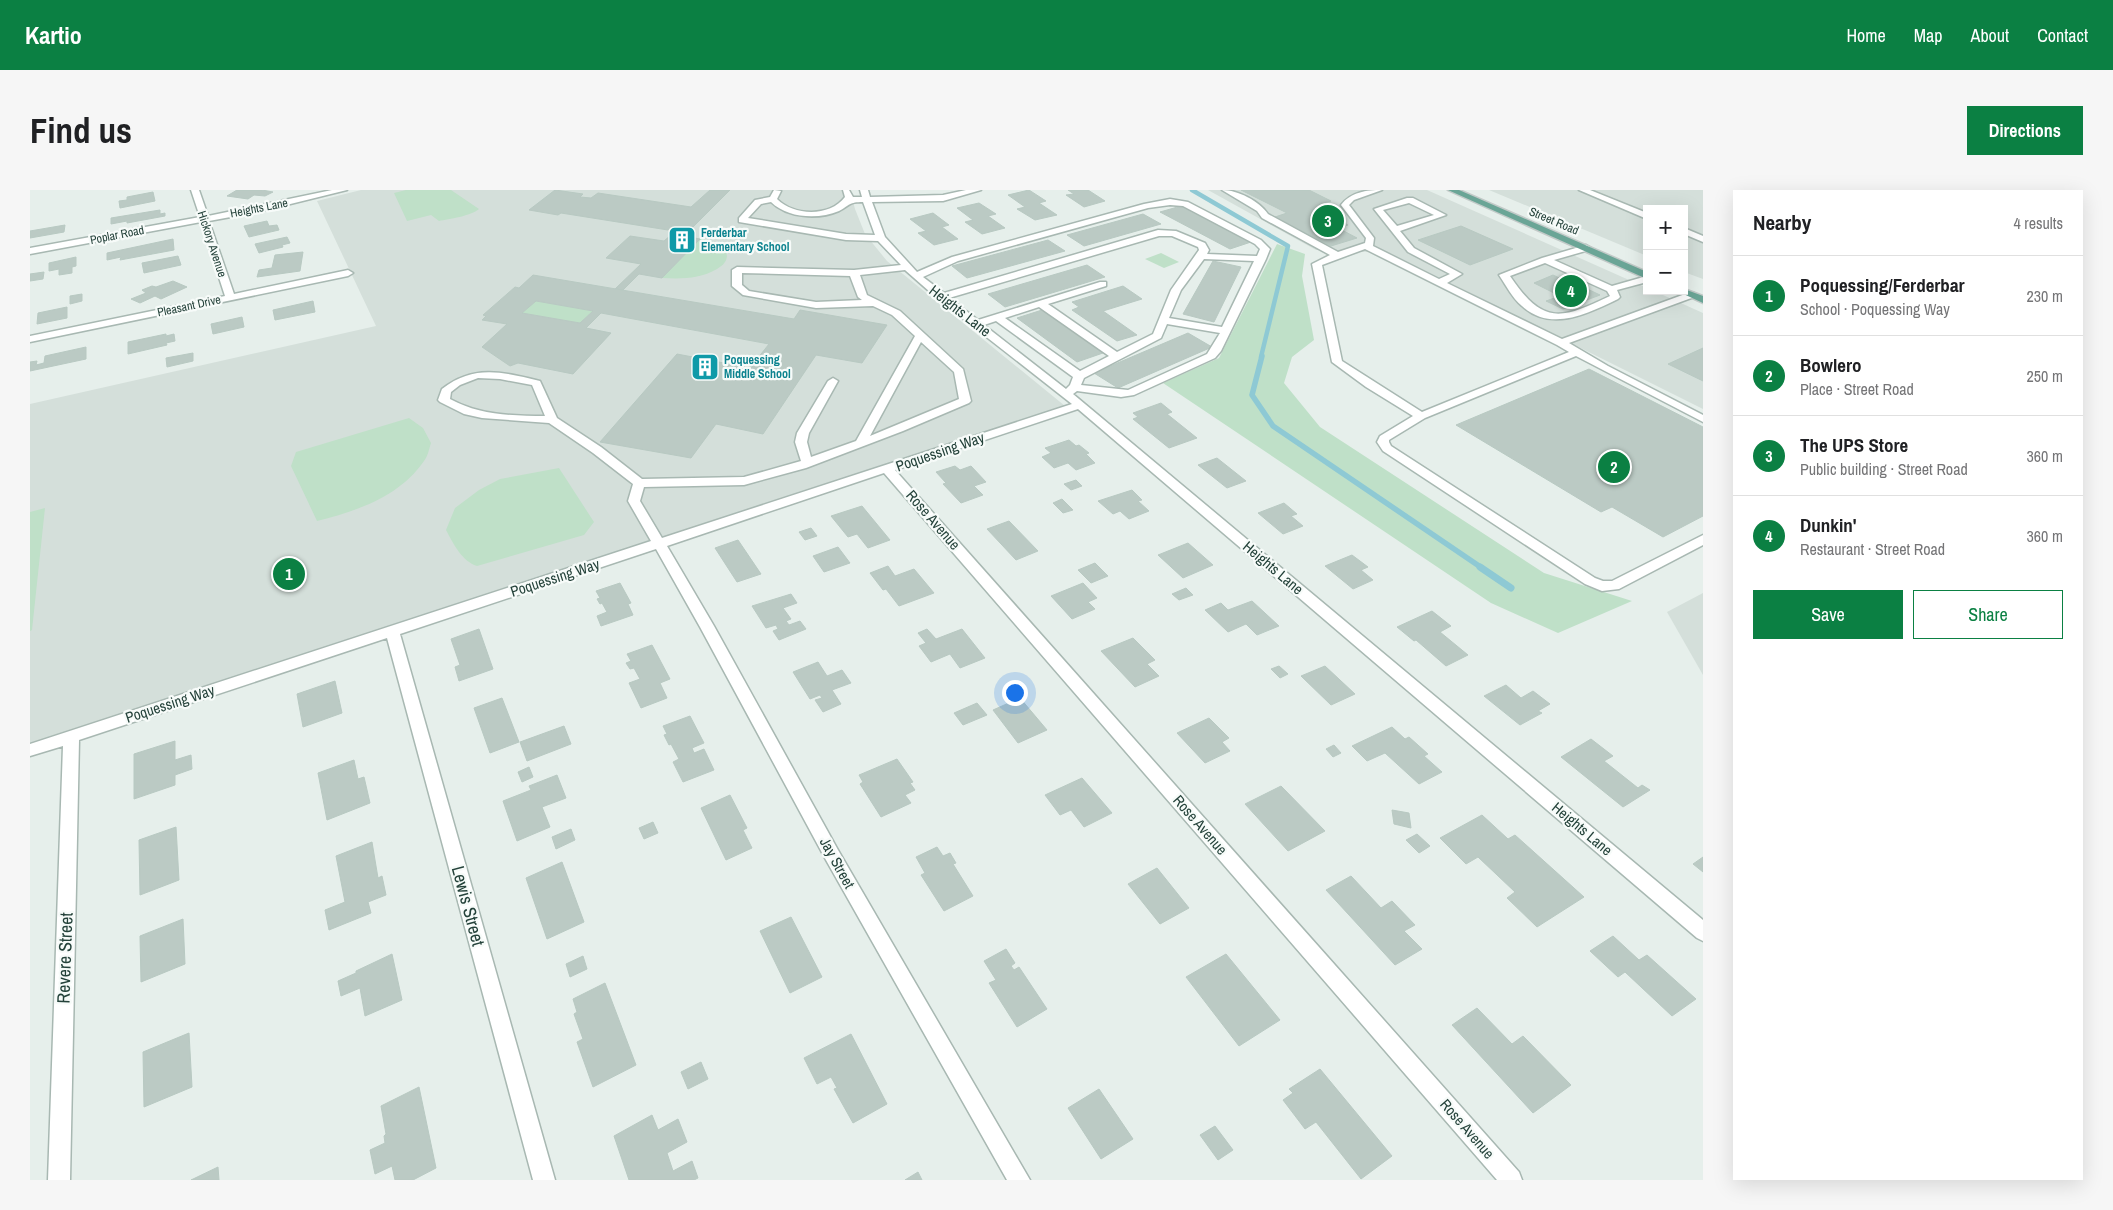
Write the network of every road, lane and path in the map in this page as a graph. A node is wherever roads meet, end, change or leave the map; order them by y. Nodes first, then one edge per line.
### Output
1 (195, 190) edge
2 (343, 190) edge
3 (778, 190) edge
4 (845, 190) edge
5 (977, 190) edge
6 (1226, 190) edge
7 (1347, 190) edge
8 (1378, 190) edge
9 (1452, 190) edge
10 (1583, 190) edge
11 (900, 194) edge
12 (866, 195) edge
13 (1359, 196) junction
14 (773, 199) junction
15 (848, 200) junction
16 (1643, 214) edge
17 (204, 219) junction
18 (1394, 230) junction
19 (1688, 233) edge
20 (881, 238) junction
21 (1703, 239) edge
22 (1365, 246) junction
23 (1586, 248) junction
24 (30, 252) edge
25 (1338, 255) junction
26 (1201, 256) junction
27 (1261, 259) junction
28 (1545, 260) junction
29 (854, 272) junction
30 (911, 272) junction
31 (348, 273) dead end
32 (1643, 275) edge
33 (1643, 278) edge
34 (1440, 283) junction
35 (1103, 284) dead end
36 (1611, 289) junction
37 (1688, 293) edge
38 (1682, 295) edge
39 (941, 297) junction
40 (230, 298) junction
41 (1703, 300) edge
42 (874, 303) junction
43 (1041, 304) junction
44 (998, 318) junction
45 (1164, 320) junction
46 (976, 324) junction
47 (1225, 331) junction
48 (920, 335) junction
49 (30, 339) edge
50 (1561, 343) junction
51 (1577, 352) junction
52 (1117, 357) junction
53 (1079, 376) junction
54 (833, 382) dead end
55 (1070, 391) junction
56 (1080, 405) junction
57 (1421, 416) junction
58 (1703, 418) edge
59 (552, 420) junction
60 (860, 444) junction
61 (807, 463) junction
62 (888, 470) junction
63 (639, 483) junction
64 (1703, 539) edge
65 (659, 545) junction
66 (392, 631) junction
67 (71, 736) junction
68 (30, 750) edge
69 (1703, 932) edge
70 (58, 1180) edge
71 (544, 1180) edge
72 (1019, 1180) edge
73 (1511, 1180) edge

1 - 17 street, Hickory Avenue
2 - 17 street, Heights Lane
3 - 14 street
4 - 15 street
5 - 11 street
6 - 25 street
7 - 13 street
8 - 13 street
9 - 23 main road, Street Road
10 - 16 street
11 - 12 street
12 - 15 street
12 - 20 street, Heights Lane
13 - 22 street
14 - 15 street
14 - 20 street
17 - 24 street, Poplar Road
17 - 40 street, Hickory Avenue
18 - 18 street
18 - 34 street
19 - 21 street
20 - 30 street, Heights Lane
22 - 25 street
22 - 34 street
23 - 28 street
23 - 32 main road, Street Road
25 - 57 street
26 - 27 street
26 - 39 street
26 - 45 street
27 - 30 street
27 - 47 street
28 - 36 street
28 - 36 street
29 - 30 street
29 - 42 street
29 - 42 street
30 - 39 street, Heights Lane
31 - 40 street, Pleasant Drive
33 - 36 street
34 - 50 street
35 - 43 street
37 - 41 main road
38 - 50 street
39 - 46 street, Heights Lane
40 - 49 street, Pleasant Drive
42 - 48 street
43 - 44 street
43 - 52 street
44 - 46 street
44 - 53 street
45 - 47 street
45 - 52 street
46 - 55 street, Heights Lane
47 - 55 street
48 - 60 street
48 - 60 street
50 - 51 street
51 - 57 street
51 - 58 street
52 - 53 street
53 - 55 street
54 - 61 street
55 - 56 street, Heights Lane
56 - 62 street, Poquessing Way
56 - 69 street, Heights Lane
57 - 64 street
59 - 59 street
59 - 63 street
60 - 61 street
61 - 63 street
62 - 65 street, Poquessing Way
62 - 73 street, Rose Avenue
63 - 65 street, Jay Street
65 - 66 street, Poquessing Way
65 - 72 street, Jay Street
66 - 67 street, Poquessing Way
66 - 71 street, Lewis Street
67 - 68 street, Poquessing Way
67 - 70 street, Revere Street

